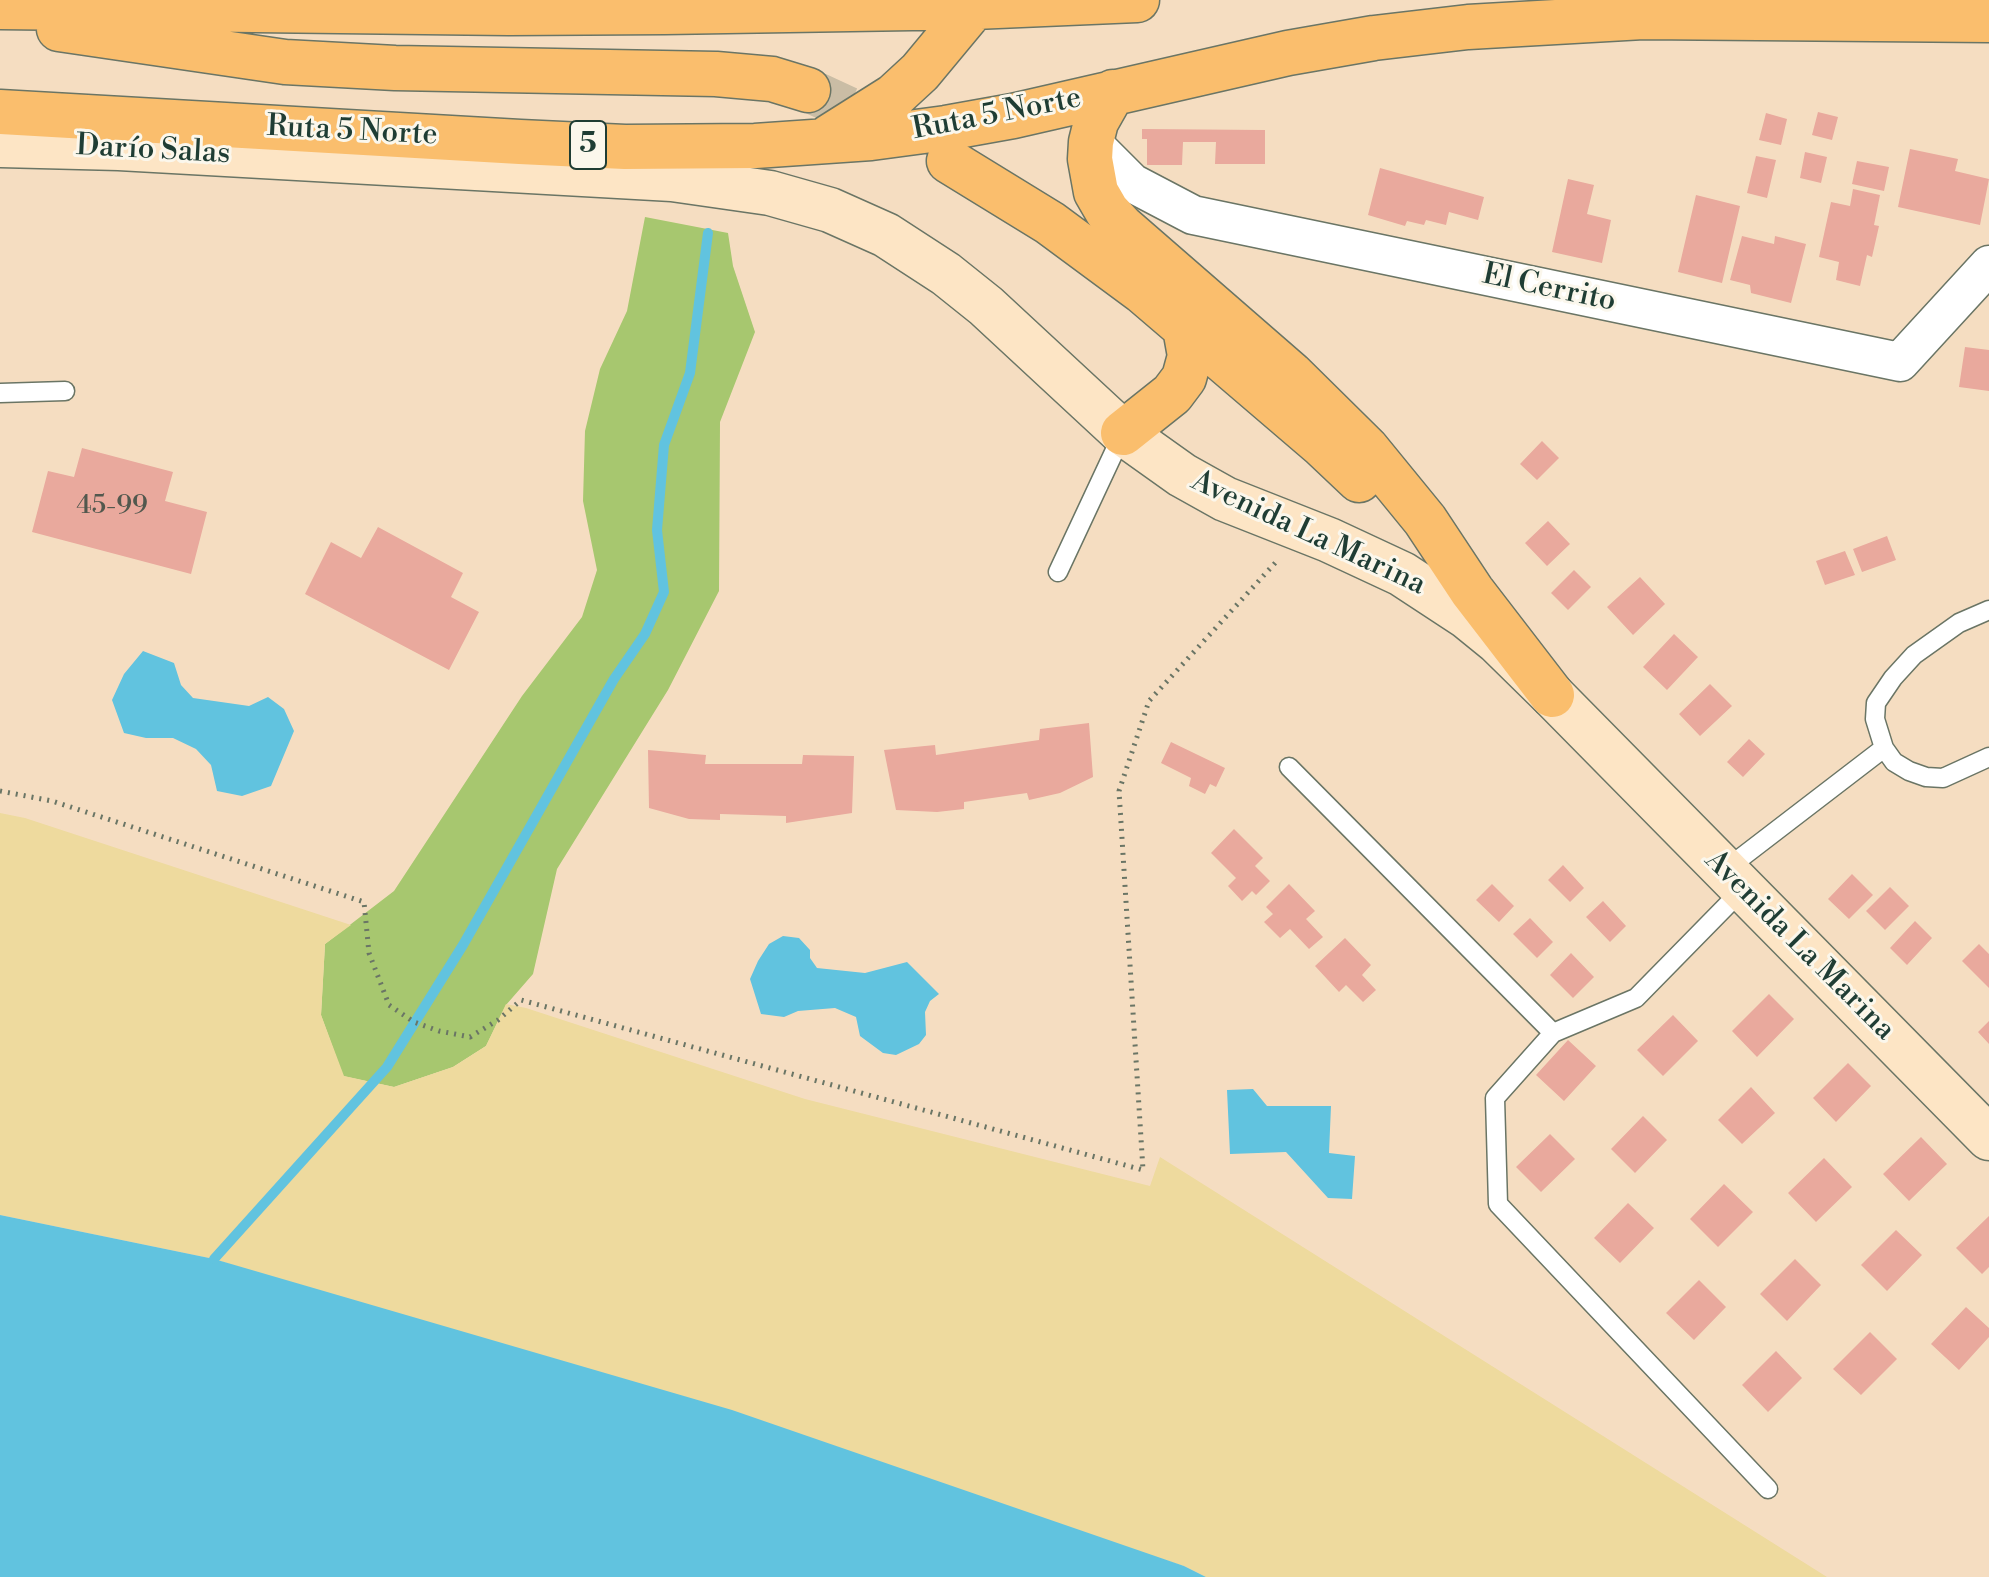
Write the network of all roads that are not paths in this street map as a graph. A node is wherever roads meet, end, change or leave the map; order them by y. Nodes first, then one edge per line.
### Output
1 (1137, 0) edge
2 (896, 5) edge
3 (0, 7) edge
4 (974, 7) junction
5 (0, 17) edge
6 (1989, 20) edge
7 (808, 90) tunnel mouth
8 (1113, 92) junction
9 (0, 112) edge
10 (165, 121) junction
11 (820, 141) junction
12 (1091, 142) junction
13 (0, 145) edge
14 (119, 148) junction
15 (949, 161) dead end
16 (737, 187) joint
17 (1989, 265) edge
18 (1185, 328) junction
19 (65, 391) dead end
20 (0, 393) edge
21 (1123, 433) junction
22 (1058, 572) dead end
23 (1472, 591) junction
24 (1989, 610) edge
25 (1552, 695) junction
26 (1884, 748) junction
27 (1989, 757) edge
28 (1289, 767) dead end
29 (1734, 879) junction
30 (1553, 1033) junction
31 (1989, 1138) edge
32 (1768, 1489) dead end

1 - 4 highway
2 - 3 highway
2 - 4 highway
4 - 11 highway
5 - 7 highway
6 - 8 highway, Ruta 5 Norte / 5
8 - 11 highway, Ruta 5 Norte / 5
8 - 12 highway
9 - 10 highway, Ruta 5 Norte / 5
10 - 11 highway, Ruta 5 Norte / 5
10 - 14 highway
12 - 17 street, El Cerrito
12 - 23 highway
13 - 14 main road, Darío Salas
14 - 16 main road, Darío Salas
15 - 18 highway
16 - 21 main road, Avenida La Marina
18 - 21 highway
18 - 23 highway
19 - 20 lane
21 - 22 lane
21 - 25 main road, Avenida La Marina
23 - 25 highway
24 - 26 lane
25 - 29 main road, Avenida La Marina
26 - 27 lane
26 - 29 lane
28 - 30 lane
29 - 30 lane
29 - 31 main road, Avenida La Marina
30 - 32 lane

